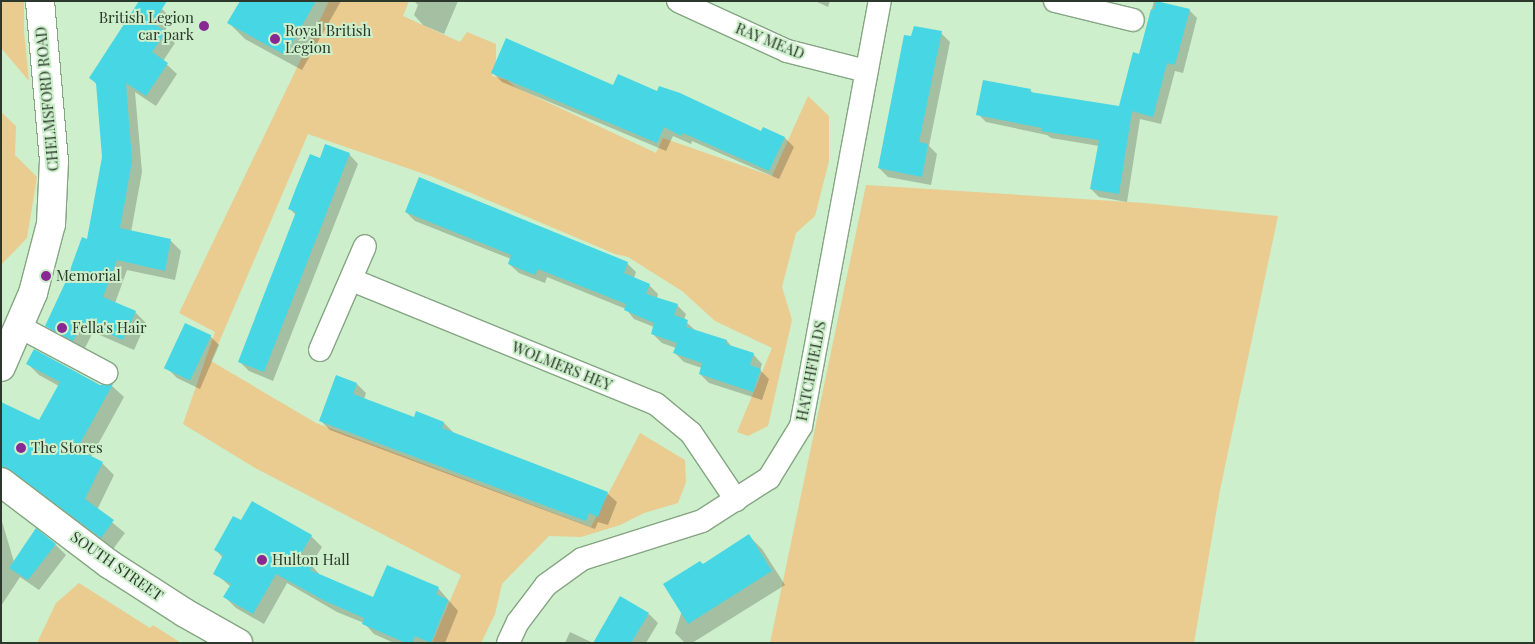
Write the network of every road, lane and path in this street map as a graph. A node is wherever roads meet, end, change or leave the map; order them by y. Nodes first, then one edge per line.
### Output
1 (40, 1) edge
2 (678, 1) edge
3 (880, 1) edge
4 (1055, 1) edge
5 (1134, 20) dead end
6 (866, 71) junction
7 (365, 246) dead end
8 (352, 280) junction
9 (20, 327) junction
10 (320, 350) dead end
11 (1, 367) edge
12 (106, 373) dead end
13 (1, 482) edge
14 (736, 500) junction
15 (238, 643) edge
16 (508, 643) edge

1 - 9 street, CHELMSFORD ROAD
2 - 6 street, RAY MEAD
3 - 6 street, HATCHFIELDS
4 - 5 street
6 - 14 street, HATCHFIELDS
7 - 8 street
8 - 10 street
8 - 14 street, WOLMERS HEY
9 - 11 street, CHELMSFORD ROAD
9 - 12 street
13 - 15 street, SOUTH STREET
14 - 16 street, HATCHFIELDS

